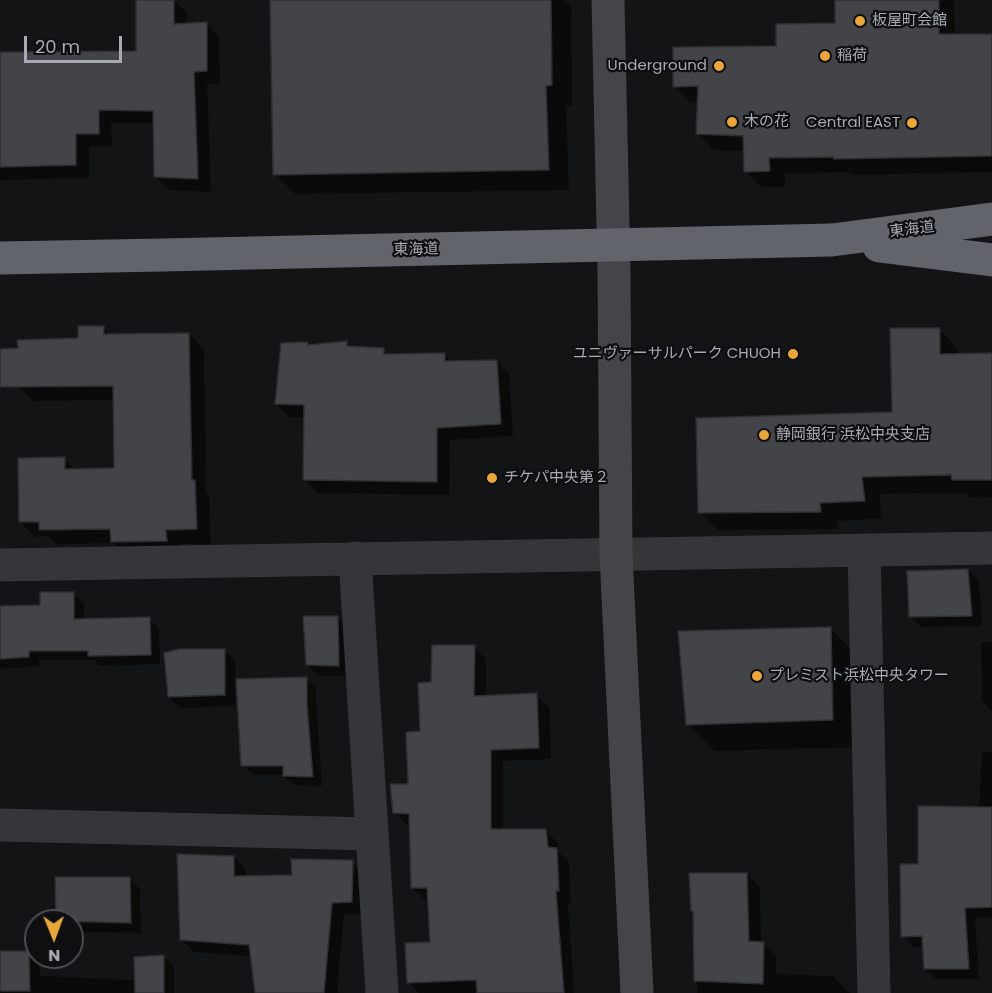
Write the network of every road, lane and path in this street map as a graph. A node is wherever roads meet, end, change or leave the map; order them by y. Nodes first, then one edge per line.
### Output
1 (608, 0) edge
2 (992, 219) edge
3 (832, 240) junction
4 (614, 245) junction
5 (0, 258) edge
6 (992, 260) edge
7 (992, 548) edge
8 (864, 550) junction
9 (616, 554) junction
10 (355, 558) junction
11 (0, 565) edge
12 (0, 825) edge
13 (372, 834) junction
14 (382, 993) edge
15 (637, 993) edge
16 (874, 993) edge

1 - 4 street
2 - 3 highway, 東海道
3 - 4 highway, 東海道
3 - 6 highway, 東海道
4 - 5 highway, 東海道
4 - 9 street
7 - 8 street
8 - 9 street
8 - 16 street
9 - 10 street
9 - 15 street
10 - 11 street
10 - 13 street
12 - 13 street
13 - 14 street

